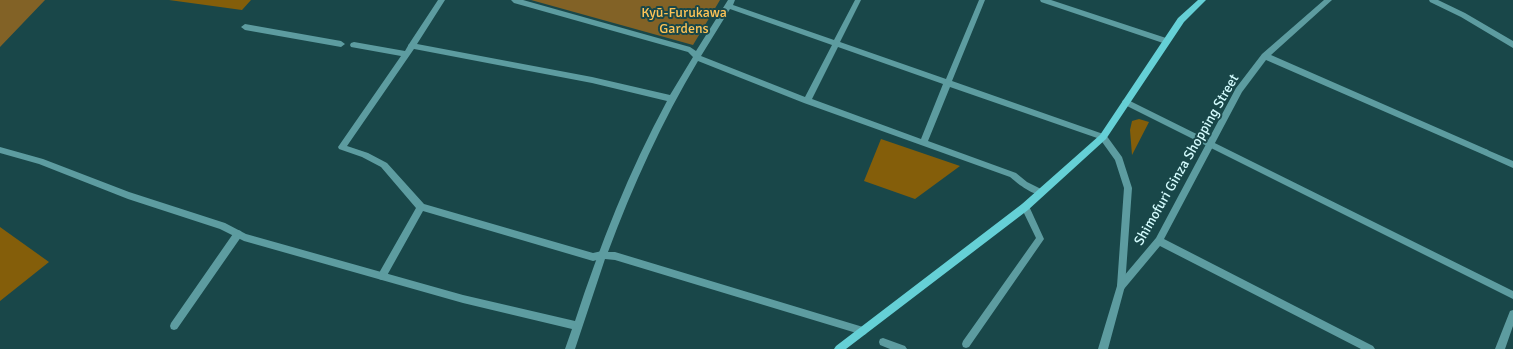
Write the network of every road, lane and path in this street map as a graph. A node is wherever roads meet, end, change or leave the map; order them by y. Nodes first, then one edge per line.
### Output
1 (442, 0) edge
2 (514, 0) edge
3 (858, 0) edge
4 (982, 0) edge
5 (1043, 0) edge
6 (1203, 0) edge
7 (1329, 0) edge
8 (1432, 0) edge
9 (730, 3) edge
10 (245, 27) dead end
11 (1166, 41) junction
12 (837, 43) junction
13 (341, 44) dead end
14 (1513, 45) edge
15 (354, 46) dead end
16 (412, 46) junction
17 (407, 54) junction
18 (1265, 56) junction
19 (697, 57) junction
20 (948, 82) junction
21 (673, 99) junction
22 (807, 101) junction
23 (1126, 102) junction
24 (1103, 137) junction
25 (923, 143) junction
26 (1210, 144) junction
27 (0, 150) edge
28 (1513, 165) edge
29 (1040, 192) junction
30 (421, 207) junction
31 (1025, 207) junction
32 (238, 234) junction
33 (1159, 241) junction
34 (602, 254) junction
35 (382, 276) junction
36 (1121, 286) junction
37 (1513, 295) edge
38 (1513, 314) edge
39 (174, 326) dead end
40 (578, 326) junction
41 (863, 331) junction
42 (883, 342) dead end
43 (966, 344) dead end
44 (570, 349) edge
45 (839, 349) edge
46 (902, 349) edge
47 (1102, 349) edge
48 (1370, 349) edge
49 (1500, 349) edge

1 - 16 street
2 - 19 street
3 - 12 street
4 - 20 street
5 - 11 street
6 - 11 street
7 - 18 street, Shimofuri Ginza Shopping Street
8 - 14 street
9 - 12 street
9 - 19 street
10 - 13 street
11 - 23 street
12 - 20 street
12 - 22 street
15 - 17 street
16 - 17 street
16 - 21 street
17 - 30 street
18 - 26 street, Shimofuri Ginza Shopping Street
18 - 28 street
19 - 21 street
19 - 22 street
20 - 24 street
20 - 25 street
21 - 34 street
22 - 25 street
23 - 24 street
23 - 26 street
24 - 29 street
24 - 36 street
25 - 29 street
26 - 33 street, Shimofuri Ginza Shopping Street
26 - 37 street
27 - 32 street
29 - 31 street
30 - 34 street
30 - 35 street
31 - 41 street
31 - 43 street
32 - 35 street
32 - 39 street
33 - 36 street, Shimofuri Ginza Shopping Street
33 - 48 street
34 - 40 street
34 - 41 street
35 - 40 street
36 - 47 street
38 - 49 street
40 - 44 street
41 - 45 street
42 - 46 street

